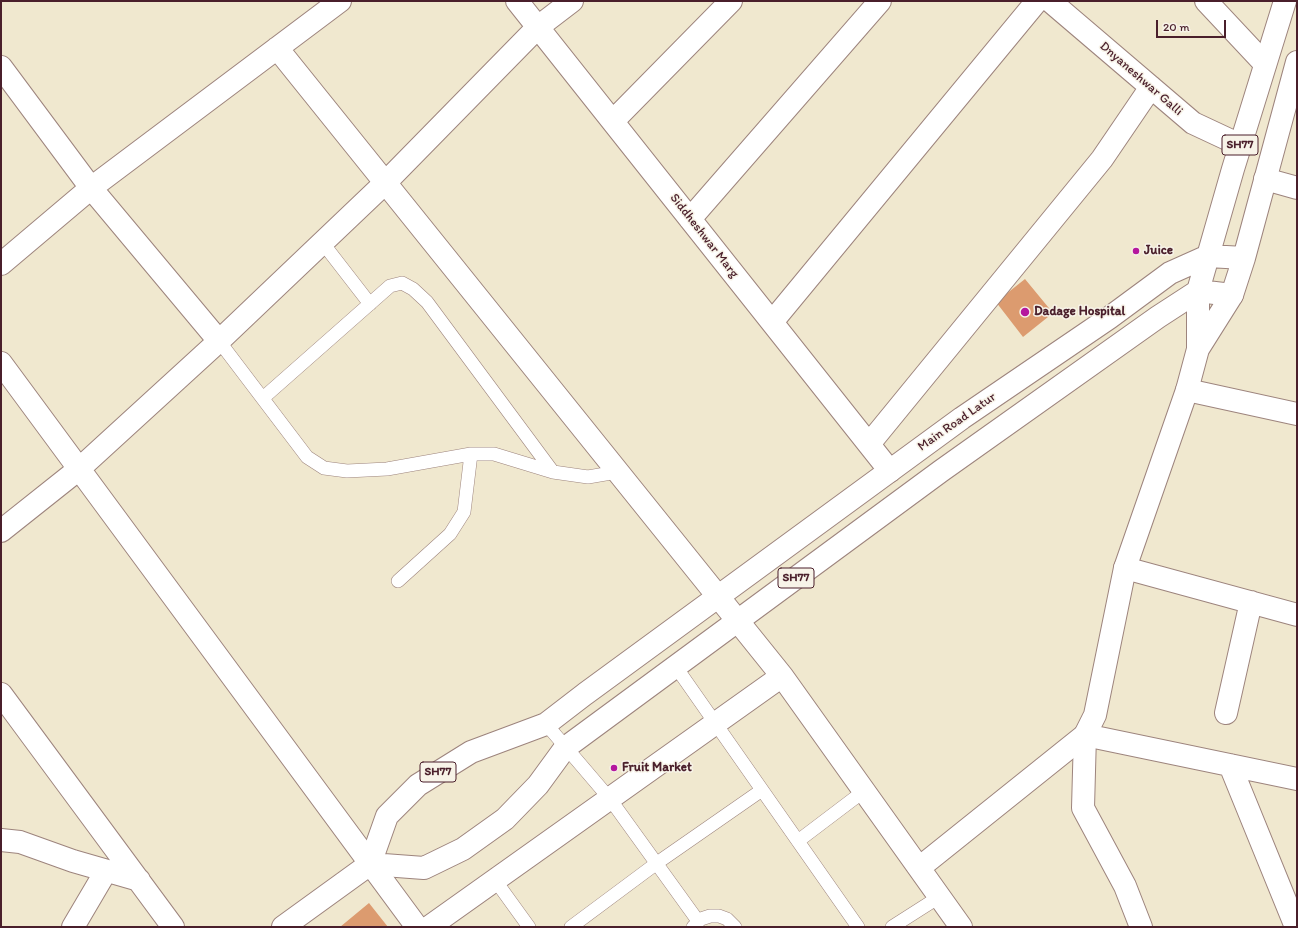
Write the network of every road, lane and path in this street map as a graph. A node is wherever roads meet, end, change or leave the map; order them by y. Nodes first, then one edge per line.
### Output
1 (517, 1) edge
2 (572, 1) edge
3 (731, 1) edge
4 (880, 1) edge
5 (1037, 1) edge
6 (1050, 1) edge
7 (1206, 1) edge
8 (1285, 1) edge
9 (336, 2) edge
10 (538, 27) junction
11 (277, 48) junction
12 (1297, 62) edge
13 (1265, 64) junction
14 (1, 67) edge
15 (1151, 87) junction
16 (613, 121) junction
17 (1240, 145) junction
18 (1265, 179) junction
19 (385, 183) junction
20 (91, 188) junction
21 (1297, 188) edge
22 (690, 218) junction
23 (322, 242) junction
24 (1208, 256) junction
25 (1244, 258) junction
26 (1, 264) edge
27 (1198, 291) junction
28 (1232, 295) junction
29 (370, 304) junction
30 (772, 322) junction
31 (220, 341) junction
32 (1198, 349) junction
33 (1, 363) edge
34 (1187, 390) junction
35 (263, 398) junction
36 (1297, 414) edge
37 (869, 444) junction
38 (472, 454) junction
39 (79, 469) junction
40 (890, 471) junction
41 (554, 472) junction
42 (616, 472) junction
43 (1, 531) edge
44 (1124, 568) junction
45 (398, 580) dead end
46 (717, 597) junction
47 (1251, 602) junction
48 (1297, 615) edge
49 (737, 622) junction
50 (676, 667) junction
51 (782, 676) junction
52 (1, 694) edge
53 (1226, 713) dead end
54 (546, 724) junction
55 (715, 724) junction
56 (1085, 736) junction
57 (565, 748) junction
58 (1230, 765) junction
59 (1297, 779) edge
60 (762, 790) junction
61 (864, 791) junction
62 (610, 799) junction
63 (1, 840) edge
64 (798, 841) junction
65 (657, 863) junction
66 (370, 864) junction
67 (919, 868) junction
68 (106, 871) junction
69 (139, 880) junction
70 (495, 880) junction
71 (940, 897) junction
72 (696, 924) edge
73 (73, 927) edge
74 (174, 927) edge
75 (283, 927) edge
76 (417, 927) edge
77 (430, 927) edge
78 (529, 927) edge
79 (571, 927) edge
80 (735, 927) edge
81 (858, 927) edge
82 (892, 927) edge
83 (961, 927) edge
84 (1141, 927) edge
85 (1296, 927) edge

1 - 10 street, Siddheshwar Marg
2 - 10 street
3 - 16 street
4 - 22 street
5 - 30 street
6 - 15 street, Dnyaneshwar Galli
7 - 13 street
8 - 13 street, SH77
9 - 11 street
10 - 16 street, Siddheshwar Marg
10 - 19 street
11 - 19 street
11 - 20 street
12 - 18 street, SH77
13 - 17 street, SH77
14 - 20 street
15 - 17 street, Dnyaneshwar Galli
15 - 37 street
16 - 22 street, Siddheshwar Marg
17 - 24 street, SH77
18 - 21 street
18 - 25 street, SH77
19 - 23 street
19 - 42 street
20 - 26 street
20 - 31 street
22 - 30 street, Siddheshwar Marg
23 - 29 lane
23 - 31 street
24 - 25 street, Main Road Latur / SH77
24 - 27 street, SH77
24 - 40 street, Main Road Latur / SH77
25 - 28 street, SH77
27 - 28 street
27 - 32 street
27 - 49 street, SH77
28 - 32 street
29 - 35 lane
29 - 41 lane
30 - 37 street, Siddheshwar Marg
31 - 35 lane
31 - 39 street
32 - 34 street
33 - 39 street
34 - 36 street
34 - 44 street
35 - 38 lane
37 - 40 street, Siddheshwar Marg
38 - 41 lane
38 - 45 lane
39 - 43 street
39 - 66 street
40 - 46 street, Main Road Latur / SH77
41 - 42 lane
42 - 46 street
44 - 47 street
44 - 56 street
46 - 49 street
46 - 54 street, Main Road Latur / SH77
47 - 48 street
47 - 53 street
49 - 50 street, SH77
49 - 51 street
50 - 55 lane
50 - 57 street, SH77
51 - 55 street
51 - 61 street
52 - 69 street
54 - 57 lane
54 - 66 street, SH77
55 - 60 lane
55 - 62 street
56 - 58 street
56 - 67 street
56 - 84 street
57 - 62 lane
57 - 66 street, SH77
58 - 59 street
58 - 85 street
60 - 64 lane
60 - 65 lane
61 - 64 lane
61 - 67 street
62 - 65 lane
62 - 70 street
63 - 68 street
64 - 81 lane
65 - 72 lane
65 - 79 lane
66 - 75 street
66 - 76 street
67 - 71 street
68 - 69 street
68 - 73 street
69 - 74 street
70 - 77 street
70 - 78 lane
71 - 82 lane
71 - 83 street
72 - 80 lane

